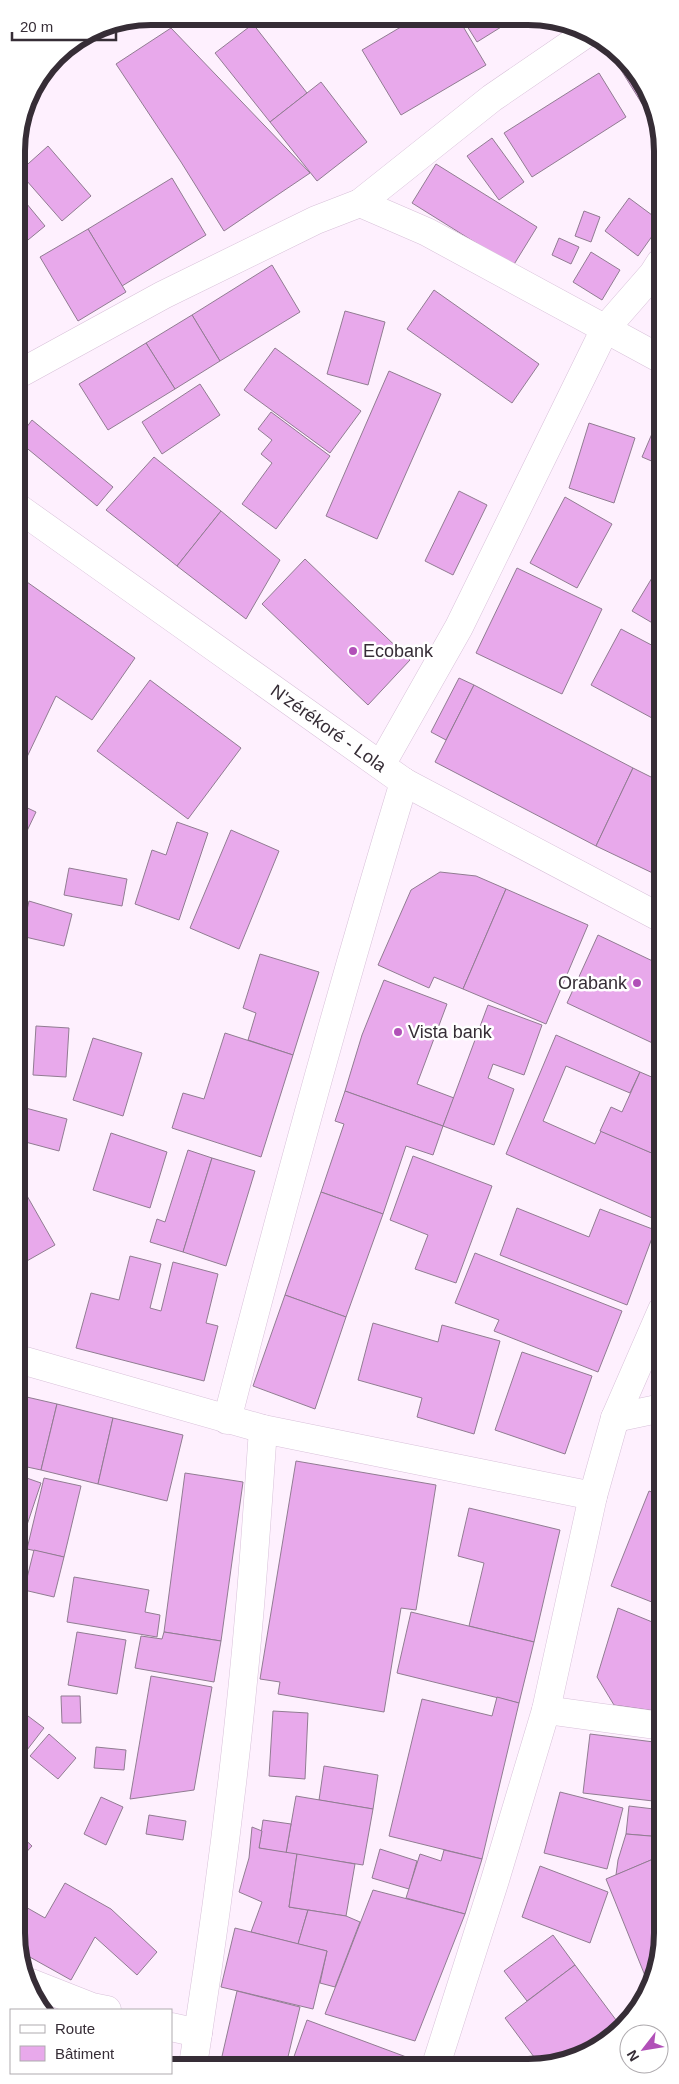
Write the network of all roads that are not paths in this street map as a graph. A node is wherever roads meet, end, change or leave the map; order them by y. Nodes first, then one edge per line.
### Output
1 (581, 37) edge
2 (360, 202) junction
3 (654, 272) edge
4 (605, 329) junction
5 (654, 356) edge
6 (25, 371) edge
7 (25, 513) edge
8 (381, 766) junction
9 (404, 782) junction
10 (654, 914) edge
11 (654, 1328) edge
12 (25, 1361) edge
13 (654, 1410) edge
14 (615, 1418) junction
15 (227, 1420) junction
16 (263, 1429) junction
17 (594, 1496) junction
18 (546, 1710) junction
19 (654, 1725) edge
20 (37, 1985) edge
21 (102, 2009) edge
22 (172, 2026) edge
23 (198, 2033) junction
24 (194, 2059) edge
25 (438, 2059) edge

1 - 2 main road
2 - 4 main road
2 - 6 main road
3 - 4 main road
4 - 5 main road
4 - 8 main road
7 - 8 main road, N'zérékoré - Lola
8 - 9 main road, N'zérékoré - Lola
9 - 10 main road, N'zérékoré - Lola
9 - 15 main road
11 - 14 main road
12 - 15 main road
13 - 14 main road
14 - 17 main road
15 - 16 main road
16 - 17 main road
16 - 23 main road
17 - 18 main road
18 - 19 main road
18 - 25 main road
20 - 21 main road
22 - 23 main road
23 - 24 main road

